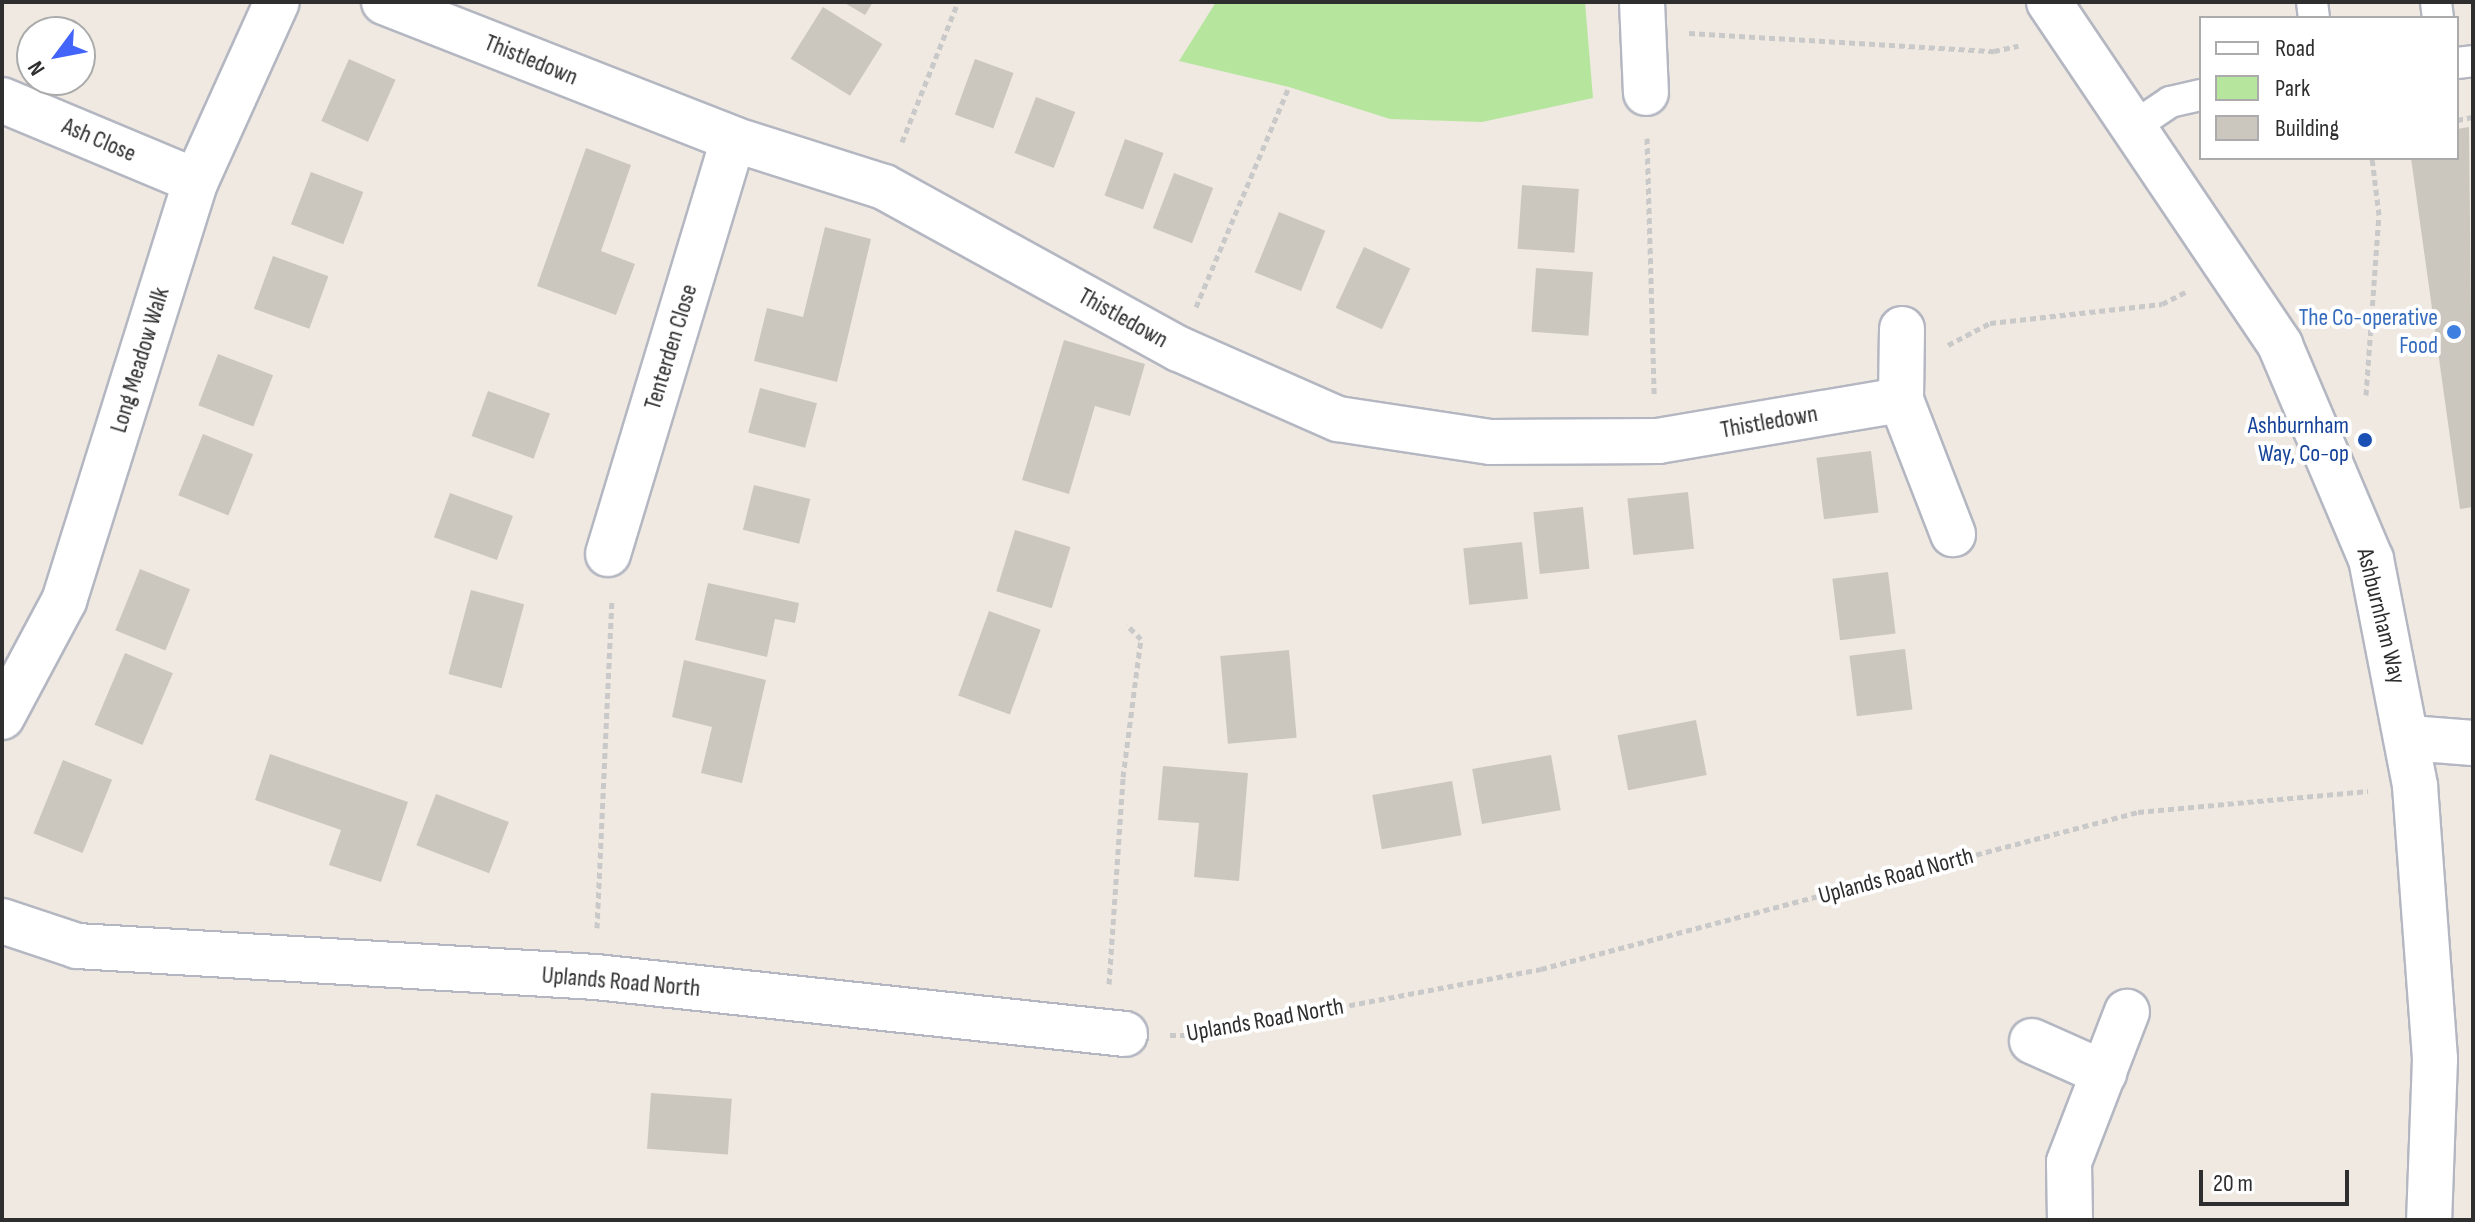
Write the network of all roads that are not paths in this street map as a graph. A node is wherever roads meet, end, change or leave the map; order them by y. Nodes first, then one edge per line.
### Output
1 (277, 2) edge
2 (384, 2) edge
3 (2049, 2) edge
4 (1643, 15) edge
5 (1646, 93) road end
6 (2199, 95) edge
7 (2, 100) edge
8 (2133, 127) junction
9 (733, 139) junction
10 (196, 181) junction
11 (1953, 534) dead end
12 (608, 554) road end
13 (2, 717) edge
14 (2409, 738) junction
15 (2473, 743) edge
16 (2, 921) edge
17 (2127, 1012) dead end
18 (1115, 1033) road end
19 (2032, 1041) dead end
20 (2104, 1073) junction
21 (2070, 1220) edge
22 (2429, 1220) edge

1 - 10 street, Long Meadow Walk
2 - 9 street, Thistledown
3 - 8 street, Ashburnham Way
4 - 5 street
6 - 8 lane
7 - 10 street, Ash Close
8 - 14 street, Ashburnham Way
9 - 11 street, Thistledown
9 - 12 street, Tenterden Close
10 - 13 street, Long Meadow Walk
14 - 15 street
14 - 22 street, Ashburnham Way
16 - 18 street, Uplands Road North
17 - 20 street
19 - 20 street
20 - 21 street

